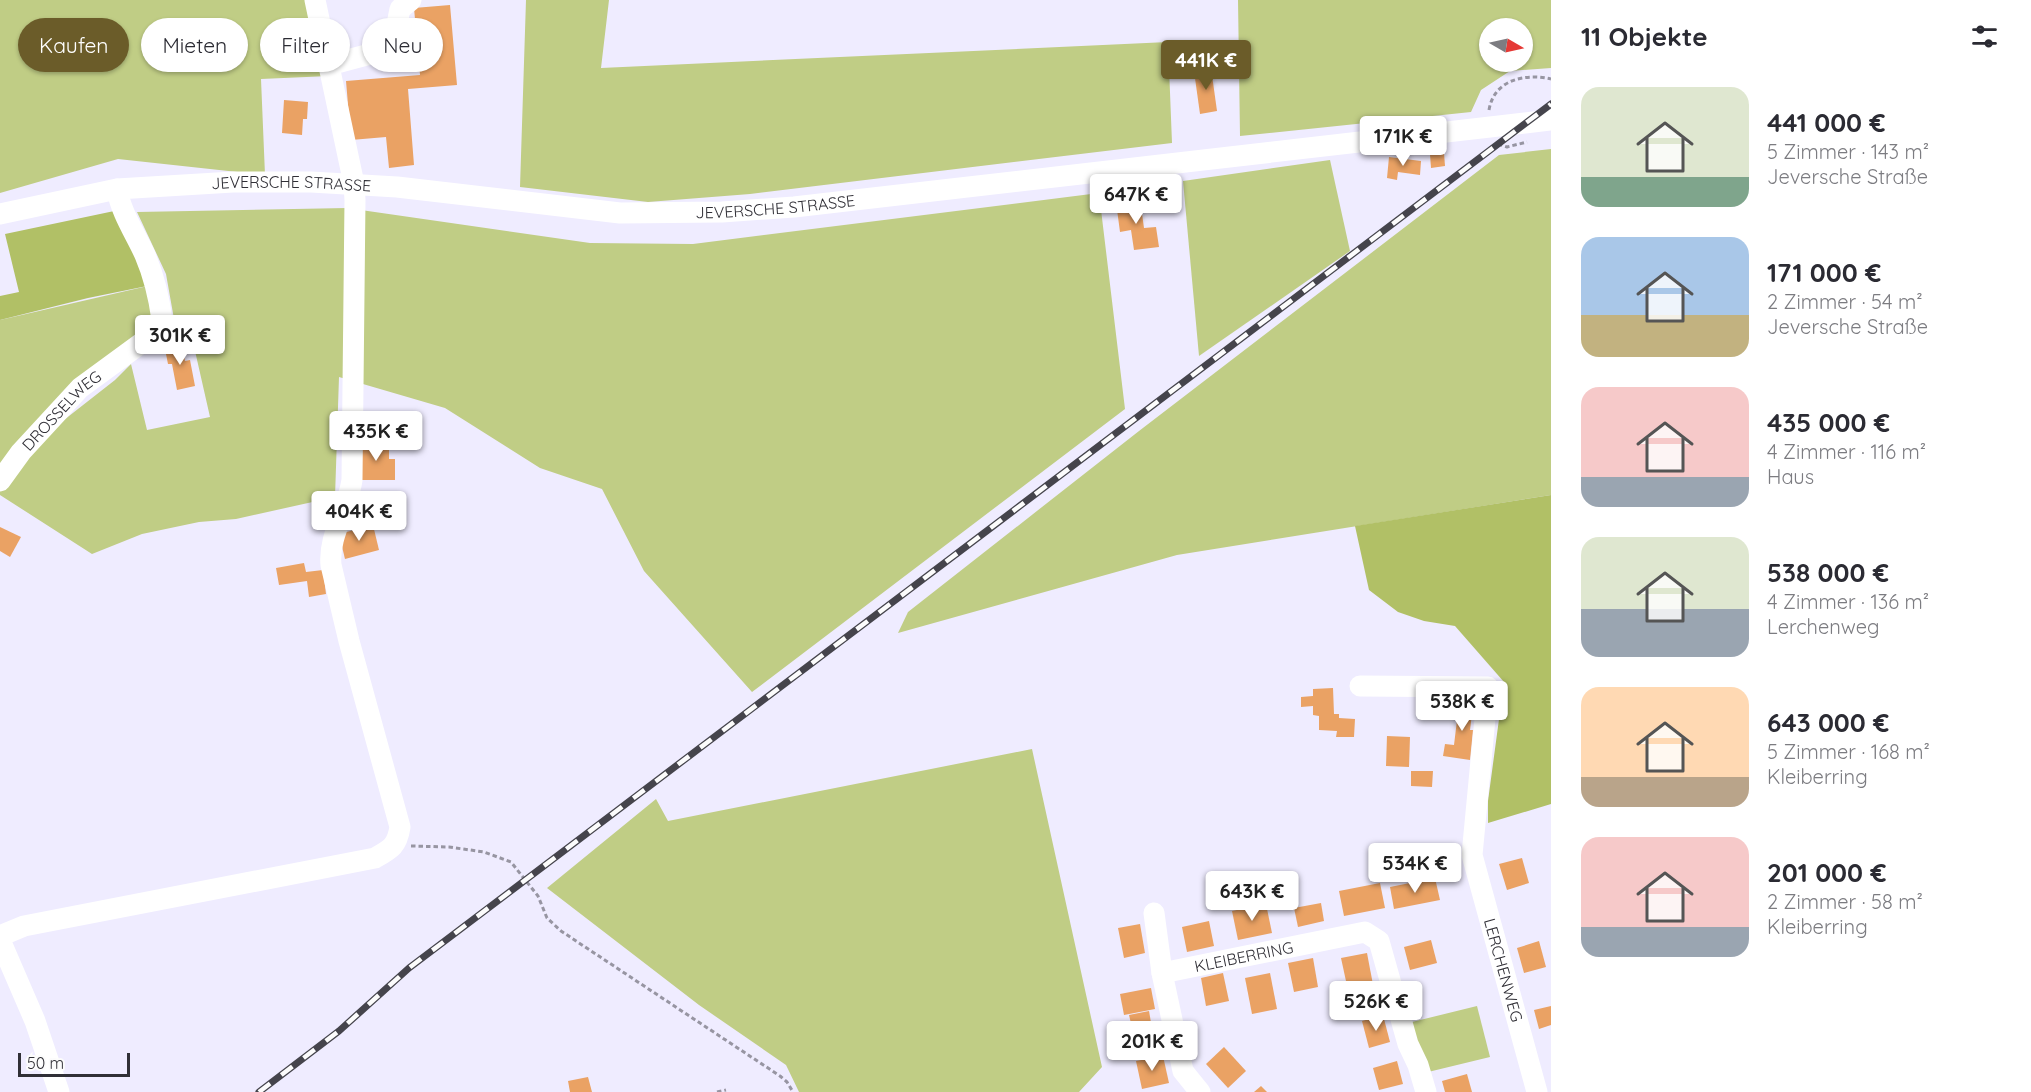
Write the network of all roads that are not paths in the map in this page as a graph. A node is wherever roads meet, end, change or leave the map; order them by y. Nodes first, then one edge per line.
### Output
1 (315, 0) edge
2 (411, 0) edge
3 (319, 18) edge
4 (350, 59) edge
5 (330, 72) edge
6 (1551, 120) edge
7 (354, 184) junction
8 (117, 189) junction
9 (0, 214) edge
10 (0, 481) edge
11 (1360, 687) dead end
12 (1154, 913) dead end
13 (0, 938) edge
14 (1162, 973) junction
15 (59, 1092) edge
16 (1200, 1092) edge
17 (1426, 1092) edge
18 (1538, 1092) edge

1 - 3 street
2 - 4 street
5 - 7 street
6 - 7 street, JEVERSCHE STRASSE
7 - 8 street, JEVERSCHE STRASSE
7 - 13 street
8 - 9 street, JEVERSCHE STRASSE
8 - 10 street, DROSSELWEG
11 - 18 street, LERCHENWEG
12 - 14 street
13 - 15 street
14 - 16 street
14 - 17 street, KLEIBERRING

